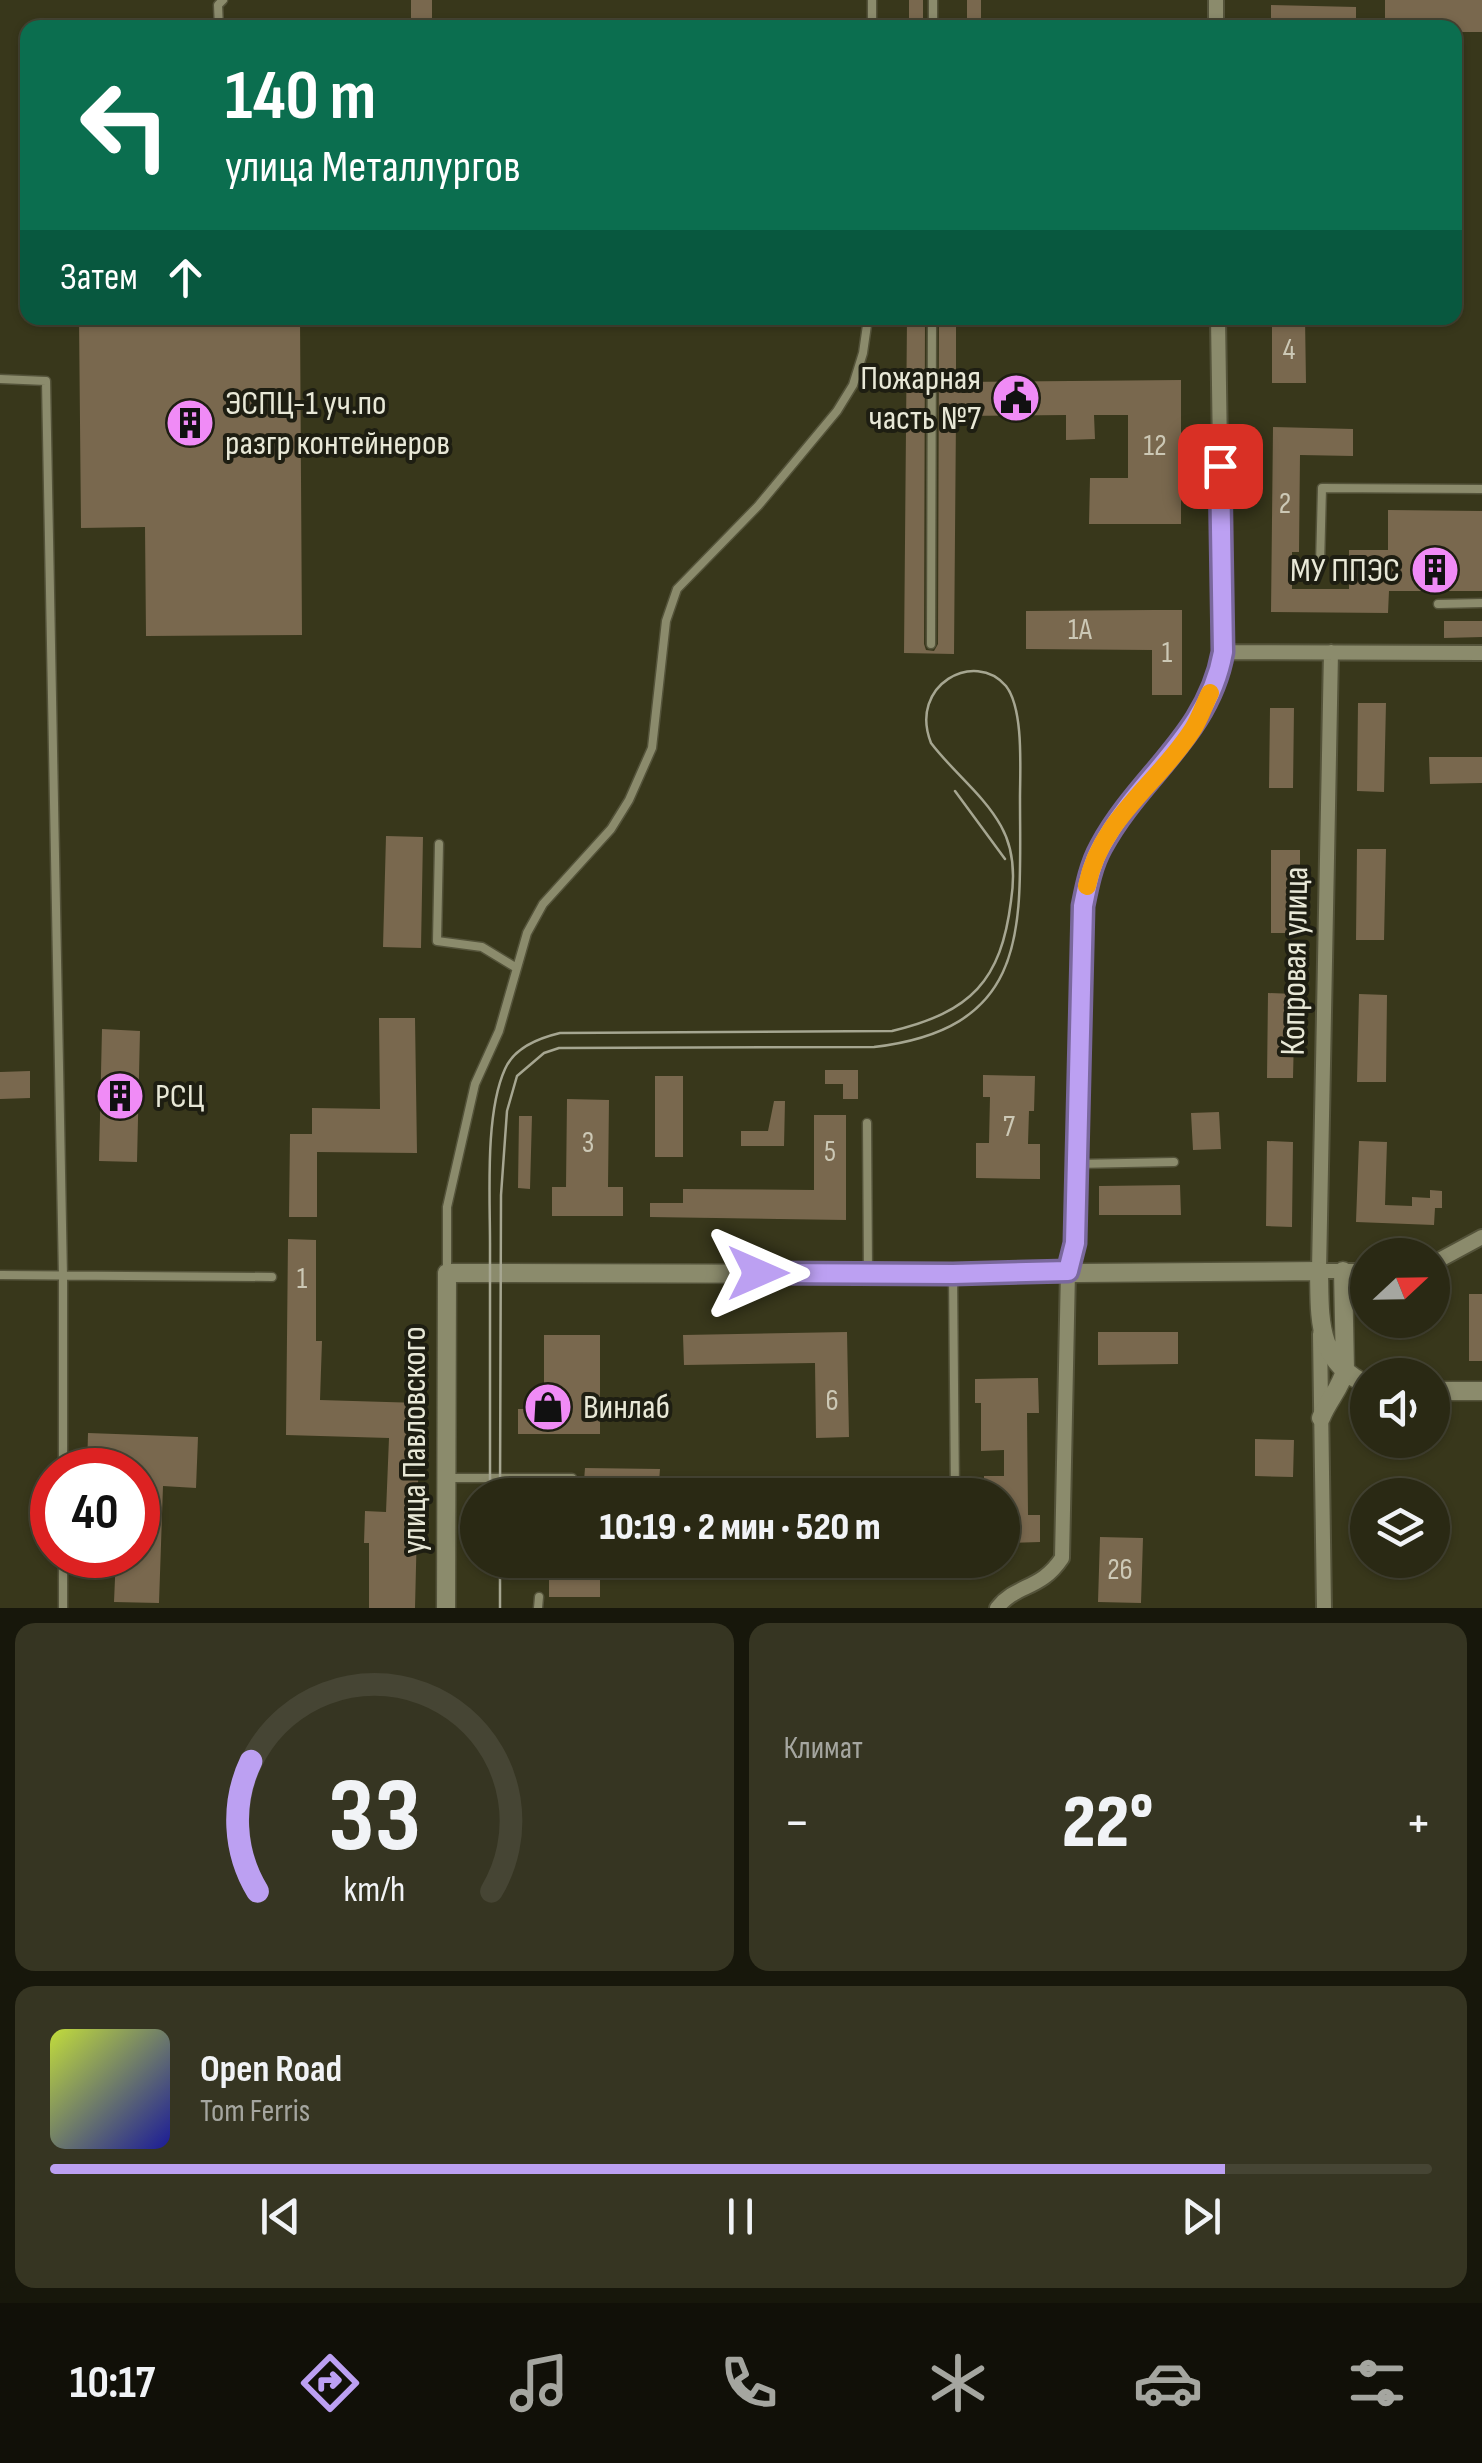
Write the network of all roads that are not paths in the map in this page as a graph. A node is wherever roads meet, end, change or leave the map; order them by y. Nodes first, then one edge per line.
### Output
1 (867, 325) edge
2 (932, 325) edge
3 (1218, 325) edge
4 (0, 379) edge
5 (1482, 489) edge
6 (1320, 564) dead end
7 (1482, 603) edge
8 (1438, 604) dead end
9 (931, 644) dead end
10 (1223, 652) junction
11 (1331, 652) junction
12 (1482, 653) edge
13 (440, 844) dead end
14 (515, 967) junction
15 (867, 1123) dead end
16 (1174, 1162) dead end
17 (1076, 1164) junction
18 (1482, 1237) edge
19 (1450, 1254) edge
20 (1320, 1270) junction
21 (1068, 1271) junction
22 (1343, 1271) junction
23 (1350, 1271) edge
24 (447, 1273) junction
25 (868, 1274) junction
26 (953, 1274) junction
27 (0, 1275) edge
28 (63, 1276) junction
29 (272, 1277) dead end
30 (1320, 1327) junction
31 (1346, 1346) junction
32 (1354, 1358) edge
33 (1345, 1370) junction
34 (1350, 1373) edge
35 (1450, 1391) edge
36 (1482, 1392) edge
37 (1321, 1418) junction
38 (62, 1448) edge
39 (446, 1478) junction
40 (460, 1478) edge
41 (955, 1478) edge
42 (62, 1578) edge
43 (539, 1597) dead end
44 (62, 1608) edge
45 (446, 1608) edge
46 (538, 1608) edge
47 (997, 1608) edge
48 (1324, 1608) edge

1 - 14 lane
2 - 9 lane
3 - 10 street
4 - 28 lane
5 - 6 lane
7 - 8 lane
10 - 11 street
10 - 17 street
11 - 12 street
11 - 20 street, Копровая улица
13 - 14 lane
14 - 24 lane
15 - 25 lane
16 - 17 lane
17 - 21 street
18 - 19 street
20 - 21 street
20 - 22 street
20 - 30 street
21 - 26 street
21 - 47 street
22 - 23 street
22 - 31 street
24 - 25 street
24 - 39 street, улица Павловского
25 - 26 street
26 - 41 lane
27 - 28 lane
28 - 29 lane
28 - 38 lane
30 - 33 street
30 - 37 street
31 - 32 street
31 - 33 street
33 - 34 street
33 - 37 street
35 - 36 street
37 - 48 street
39 - 40 lane
39 - 45 street, улица Павловского
42 - 44 lane
43 - 46 lane

